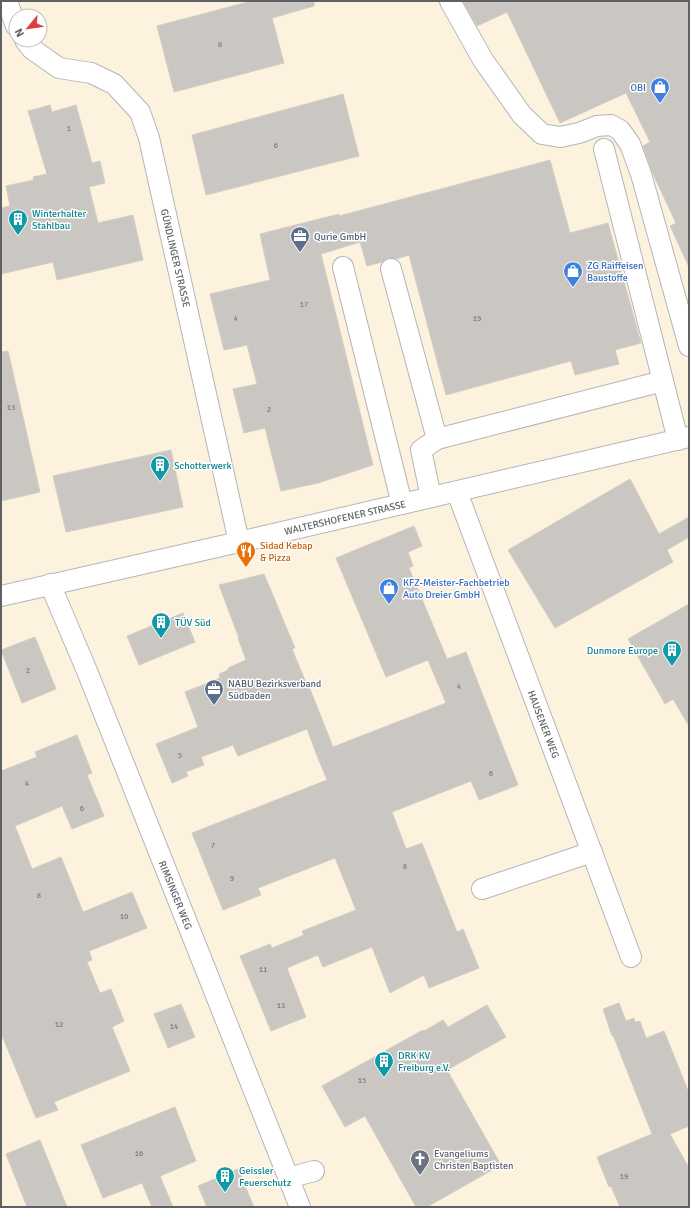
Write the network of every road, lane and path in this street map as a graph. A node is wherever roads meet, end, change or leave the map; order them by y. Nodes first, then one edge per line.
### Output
1 (450, 1) edge
2 (31, 48) edge
3 (604, 149) dead end
4 (343, 267) dead end
5 (391, 268) dead end
6 (689, 346) edge
7 (663, 381) junction
8 (684, 438) edge
9 (437, 439) junction
10 (457, 492) junction
11 (431, 497) junction
12 (402, 504) junction
13 (239, 542) junction
14 (50, 584) junction
15 (1, 596) edge
16 (592, 852) junction
17 (482, 889) dead end
18 (631, 957) dead end
19 (314, 1171) dead end
20 (288, 1178) junction
21 (300, 1207) edge

1 - 6 street
2 - 13 street, GÜNDLINGER STRASSE
3 - 7 street
4 - 12 street
5 - 9 street
7 - 8 street
7 - 9 street
8 - 10 street, WALTERSHOFENER STRASSE
9 - 11 street
10 - 11 street, WALTERSHOFENER STRASSE
10 - 16 street, HAUSENER WEG
11 - 12 street, WALTERSHOFENER STRASSE
12 - 13 street, WALTERSHOFENER STRASSE
13 - 14 street, WALTERSHOFENER STRASSE
14 - 15 street, WALTERSHOFENER STRASSE
14 - 20 street, RIMSINGER WEG
16 - 17 street
16 - 18 street, HAUSENER WEG
19 - 20 street
20 - 21 street, RIMSINGER WEG

